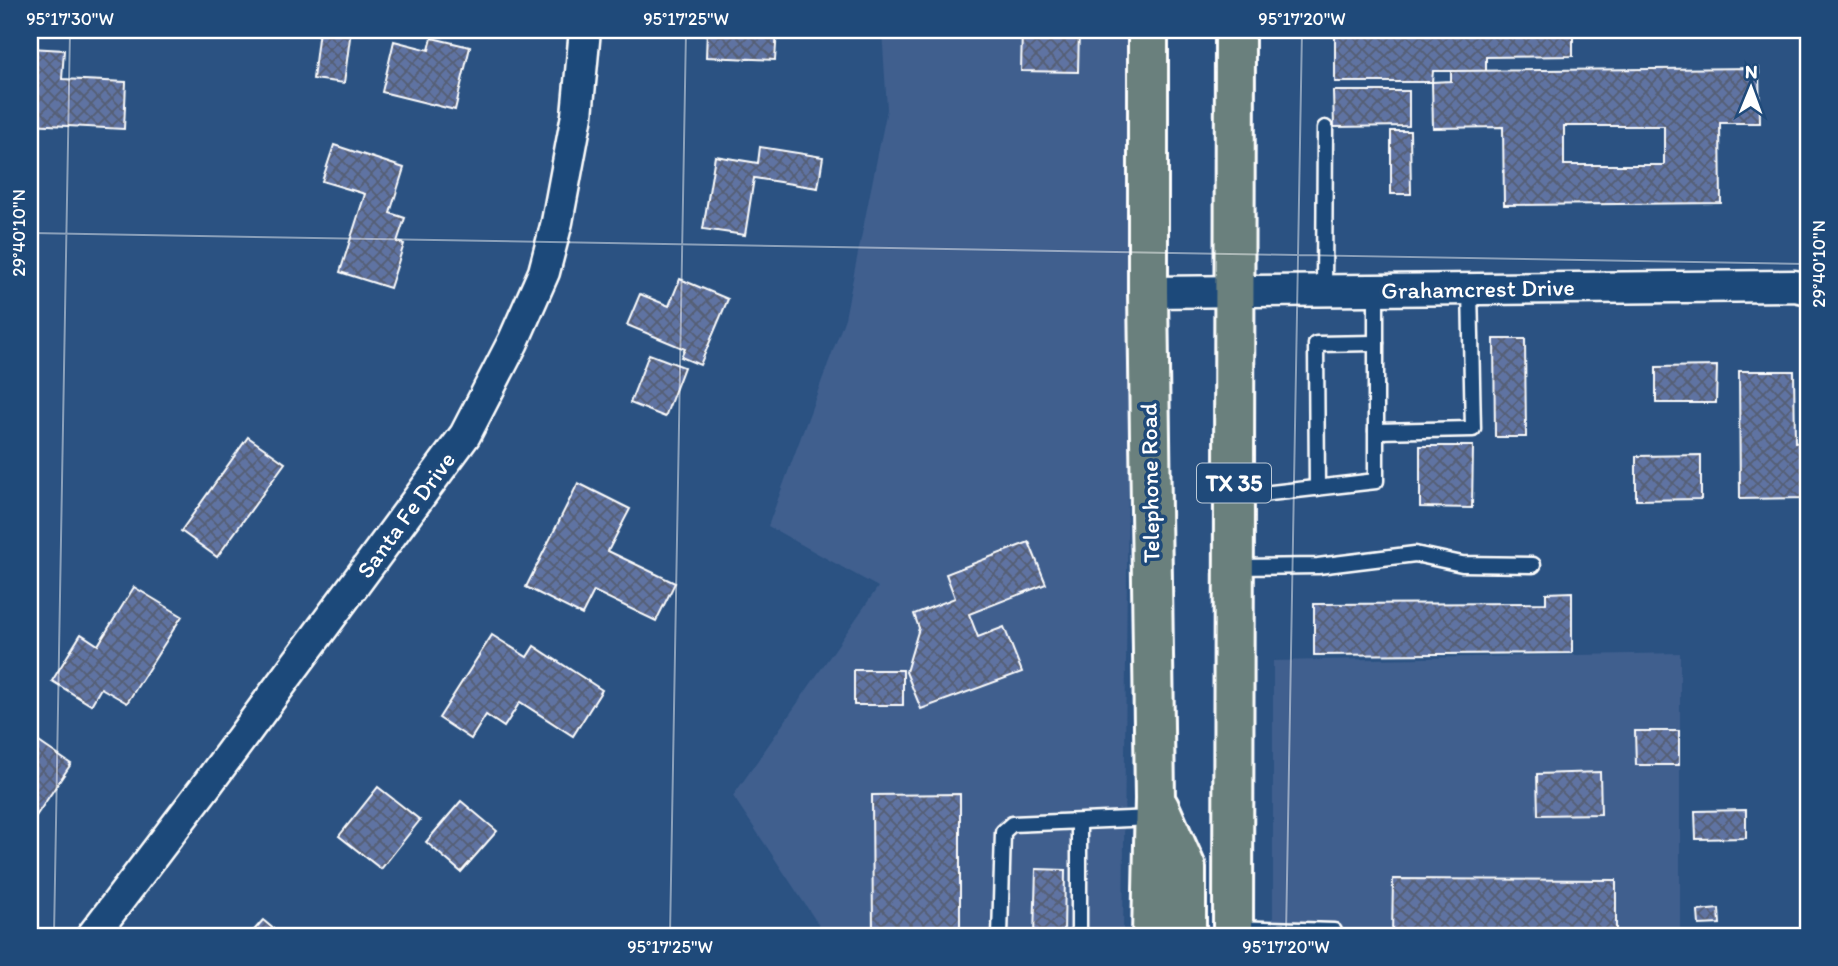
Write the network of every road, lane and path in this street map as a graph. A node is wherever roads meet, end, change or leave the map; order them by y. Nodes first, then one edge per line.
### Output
1 (584, 30) edge
2 (1148, 30) edge
3 (1234, 30) edge
4 (1325, 128) dead end
5 (1470, 289) junction
6 (1808, 289) edge
7 (1324, 290) junction
8 (1376, 290) junction
9 (1234, 291) junction
10 (1148, 292) junction
11 (1376, 343) junction
12 (1376, 431) junction
13 (1317, 488) junction
14 (1234, 497) junction
15 (1533, 565) dead end
16 (1233, 567) junction
17 (1155, 809) junction
18 (1079, 821) junction
19 (1334, 931) dead end
20 (1233, 932) edge
21 (92, 936) edge
22 (1000, 936) edge
23 (1079, 936) edge
24 (1152, 936) edge
25 (1186, 936) edge

1 - 21 street, Santa Fe Drive
2 - 10 main road, Telephone Road
3 - 9 main road, TX 35
4 - 7 lane
5 - 6 street, Grahamcrest Drive
5 - 8 street, Grahamcrest Drive
5 - 12 lane
7 - 8 street, Grahamcrest Drive
7 - 9 street, Grahamcrest Drive
8 - 11 lane
9 - 10 street, Grahamcrest Drive
9 - 14 main road, TX 35
10 - 17 main road, Telephone Road
11 - 12 lane
11 - 13 lane
12 - 13 lane
13 - 14 lane
14 - 16 main road, TX 35
15 - 16 lane
16 - 20 main road, TX 35
17 - 18 lane
17 - 24 main road, Telephone Road
17 - 25 main road
18 - 22 lane
18 - 23 lane
19 - 20 lane

